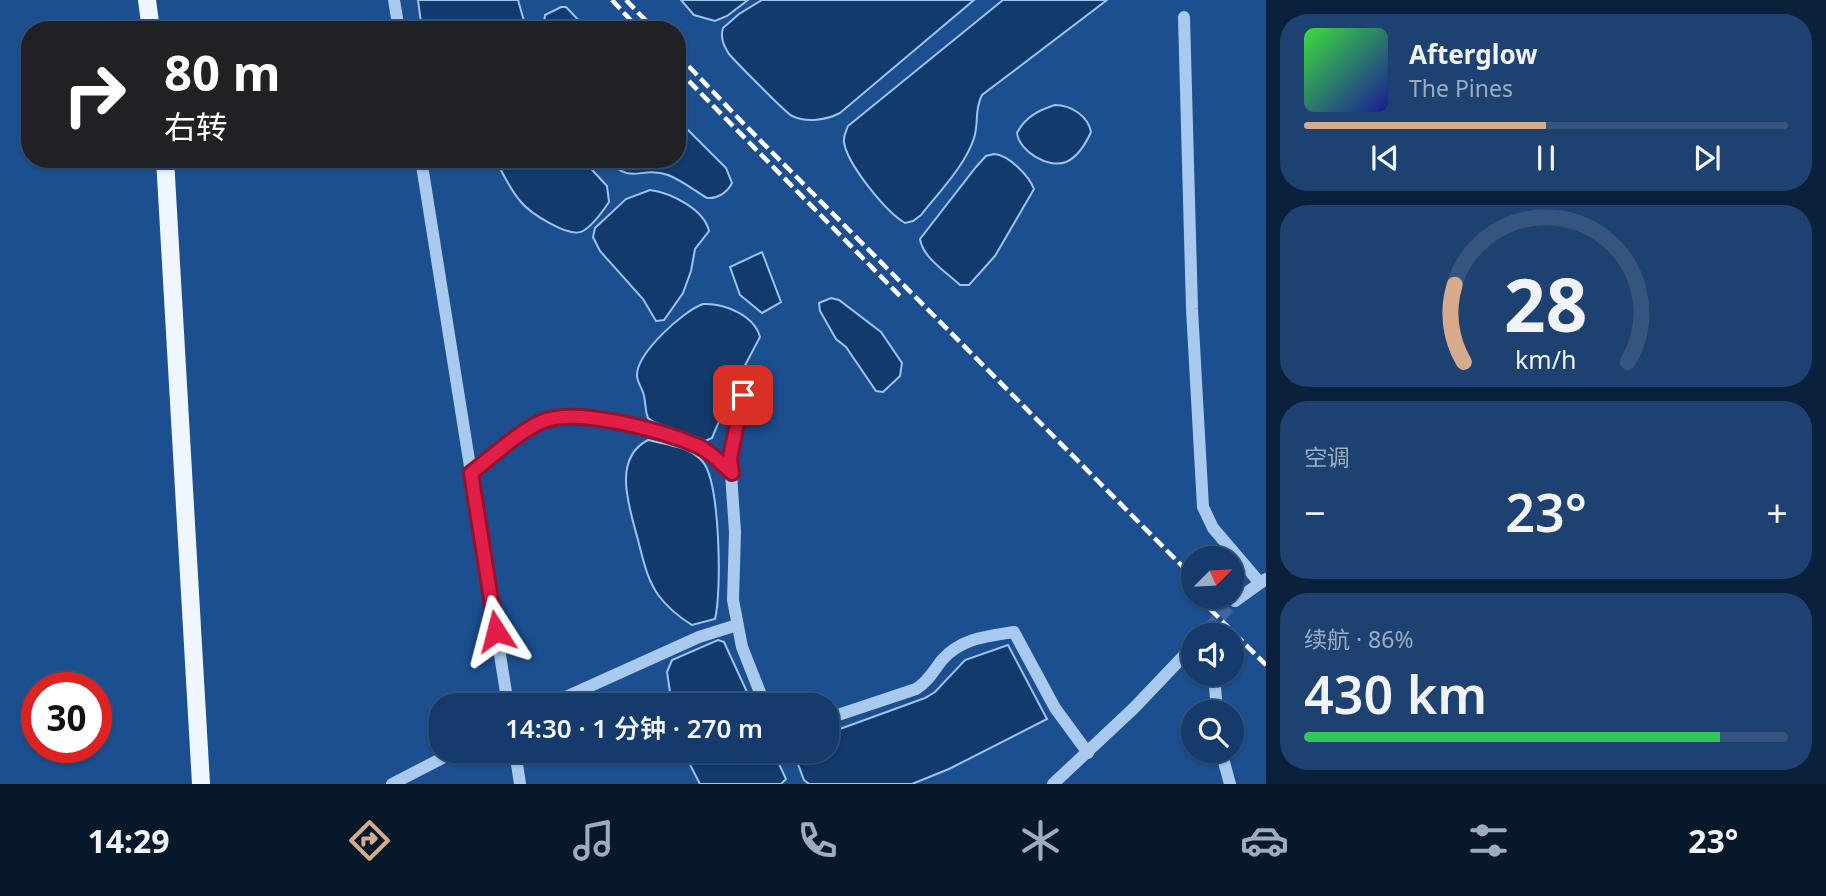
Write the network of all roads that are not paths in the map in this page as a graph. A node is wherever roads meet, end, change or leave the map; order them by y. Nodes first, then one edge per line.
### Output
1 (146, 0) edge
2 (394, 0) edge
3 (1184, 17) dead end
4 (150, 21) edge
5 (398, 21) edge
6 (166, 168) edge
7 (422, 168) edge
8 (743, 395) dead end
9 (471, 473) junction
10 (732, 473) junction
11 (1263, 581) edge
12 (1244, 594) edge
13 (737, 625) junction
14 (1181, 658) edge
15 (506, 693) edge
16 (575, 693) edge
17 (760, 693) edge
18 (839, 715) edge
19 (1088, 752) junction
20 (433, 763) edge
21 (517, 763) edge
22 (1224, 763) edge
23 (201, 784) edge
24 (393, 784) edge
25 (520, 784) edge
26 (1054, 784) edge
27 (1230, 784) edge

1 - 4 main road
2 - 5 street
3 - 11 street
6 - 23 main road
7 - 9 street
8 - 10 street
9 - 10 street
9 - 15 street
10 - 13 street
11 - 12 street
13 - 16 street
13 - 17 street
14 - 19 street
18 - 19 street
19 - 26 street
20 - 24 street
21 - 25 street
22 - 27 street

